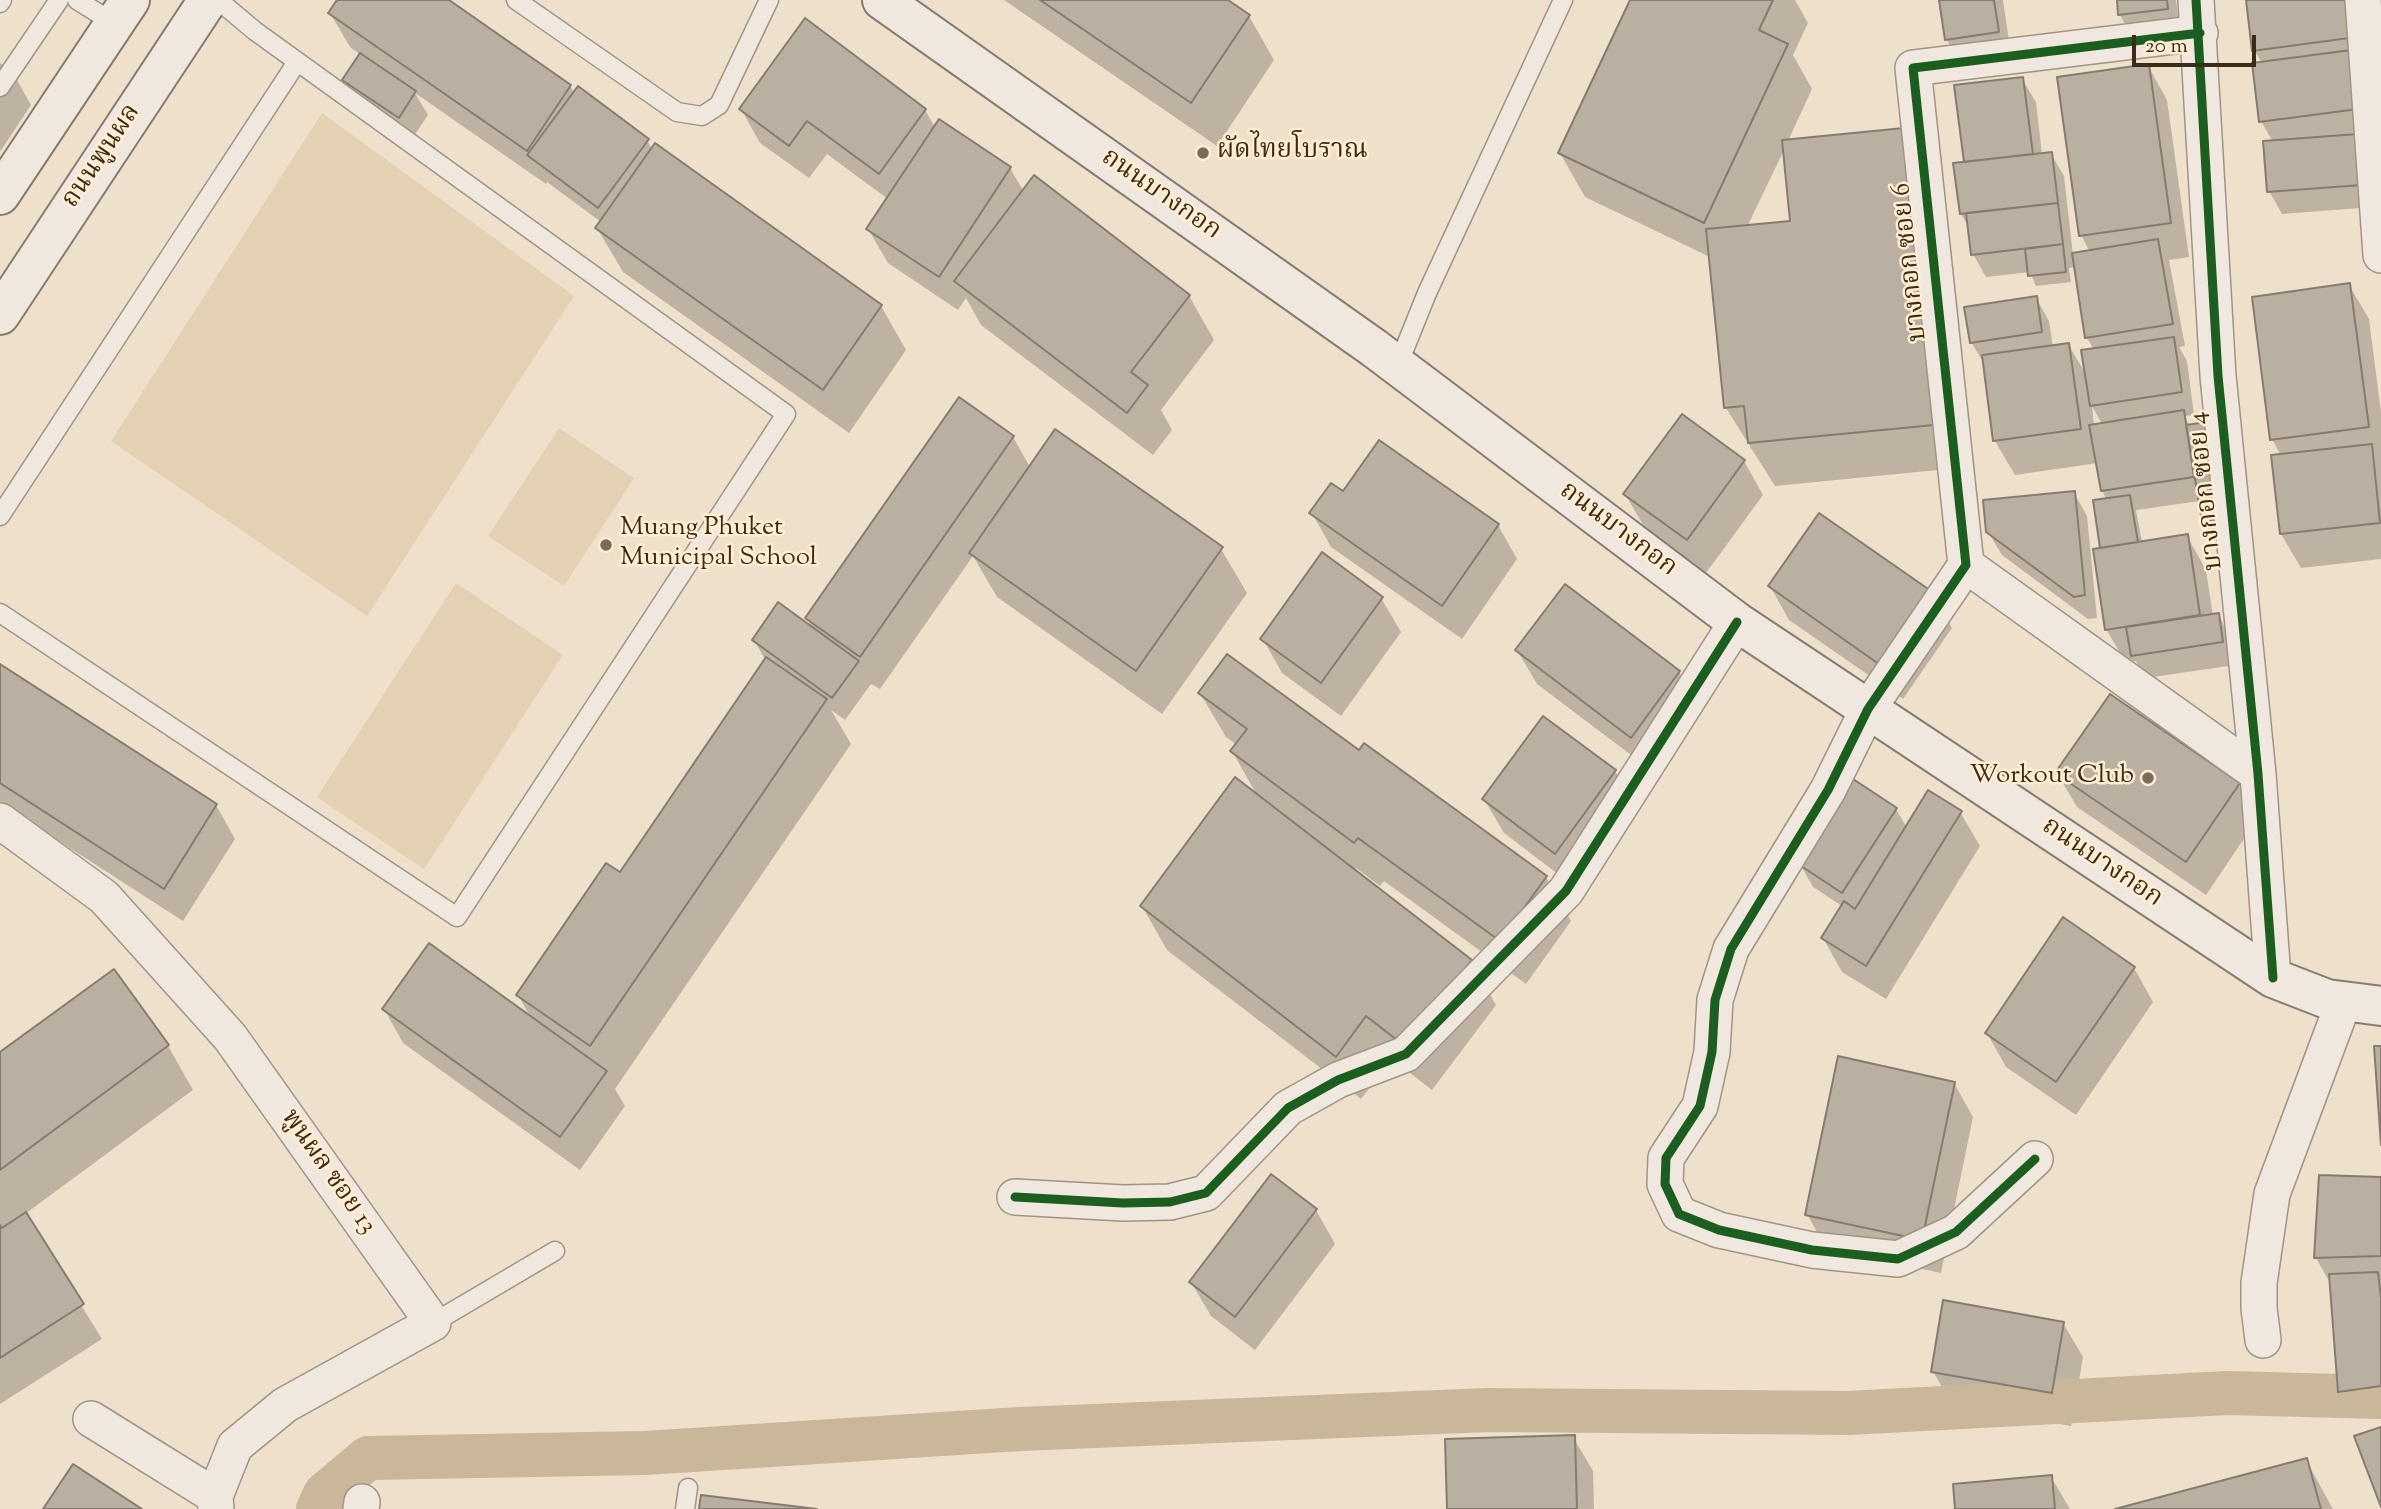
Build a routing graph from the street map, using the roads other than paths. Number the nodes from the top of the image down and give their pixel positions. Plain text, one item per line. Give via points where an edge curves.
1 (59, 0) edge
2 (77, 0) edge
3 (208, 0) edge
4 (218, 0) edge
5 (516, 0) edge
6 (769, 0) edge
7 (882, 0) edge
8 (1563, 0) edge
9 (2363, 0) edge
10 (122, 12) edge
11 (2198, 17) edge
12 (298, 62) junction
13 (0, 87) edge
14 (0, 195) edge
15 (2381, 255) edge
16 (0, 315) edge
17 (1398, 365) junction
18 (0, 516) edge
19 (1966, 565) junction
20 (0, 613) edge
21 (1737, 622) junction
22 (1868, 709) junction
23 (2258, 775) junction
24 (0, 821) edge
25 (2273, 978) junction
26 (2344, 1001) junction
27 (2381, 1006) edge
28 (2035, 1158) dead end
29 (1015, 1197) dead end
30 (555, 1251) dead end
31 (433, 1323) junction
32 (2263, 1339) dead end
33 (91, 1419) dead end
34 (688, 1488) dead end
35 (215, 1503) edge
36 (685, 1509) edge

1 - 13 lane
2 - 10 lane
3 - 16 main road, ถนนพูนผล
4 - 12 lane
5 - 6 lane via 677,112 702,116 719,105
7 - 17 main road, ถนนบางกอก
8 - 17 lane
9 - 15 street
10 - 14 main road
11 - 19 street, บางกอก ซอย 6 via 1913,68
11 - 23 street, บางกอก ซอย 4 via 2218,376
12 - 18 lane
12 - 20 lane via 786,414 457,917
17 - 21 main road, ถนนบางกอก
19 - 22 street
19 - 23 street
21 - 22 main road, ถนนบางกอก
21 - 29 street via 1566,891 1406,1054 1338,1080 1288,1108 1206,1193 1170,1202 1124,1203
22 - 25 main road, ถนนบางกอก
22 - 28 street via 1828,790 1731,950 1715,1000 1712,1052 1700,1106 1666,1158 1665,1184 1679,1214 1719,1230 1812,1250 1898,1259 1956,1232
23 - 25 street, บางกอก ซอย 4
24 - 31 street, พูนผล ซอย 13 via 104,897 230,1037
25 - 26 main road, ถนนบางกอก
26 - 27 main road, ถนนบางกอก
26 - 32 street via 2272,1194 2259,1283
30 - 31 lane
31 - 35 street via 285,1405 235,1446
33 - 35 street
34 - 36 lane

